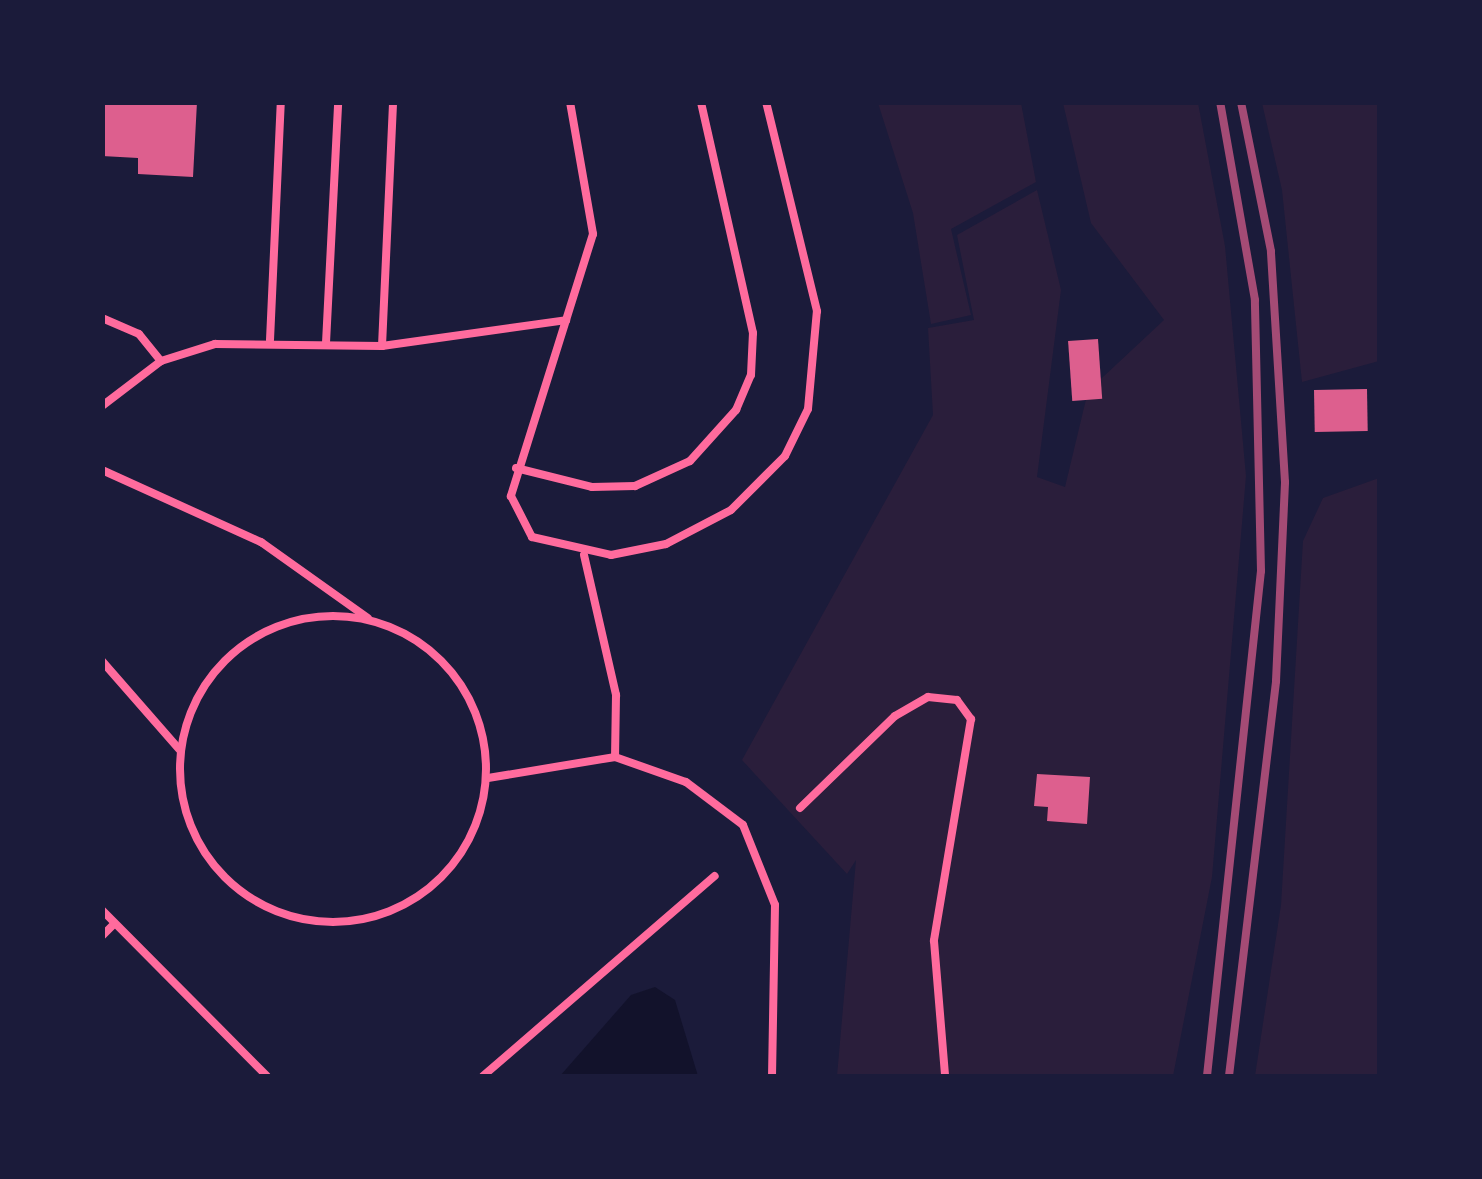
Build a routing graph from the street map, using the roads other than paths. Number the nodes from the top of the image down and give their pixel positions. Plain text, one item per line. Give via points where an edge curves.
1 (281, 102) edge
2 (338, 102) edge
3 (393, 102) edge
4 (570, 102) edge
5 (701, 102) edge
6 (766, 102) edge
7 (102, 318) edge
8 (566, 320) junction
9 (270, 340) junction
10 (326, 343) junction
11 (382, 346) junction
12 (161, 362) junction
13 (102, 406) edge
14 (516, 468) junction
15 (102, 470) edge
16 (584, 555) junction
17 (371, 621) junction
18 (102, 661) edge
19 (179, 750) junction
20 (614, 756) junction
21 (488, 778) junction
22 (800, 808) dead end
23 (715, 876) dead end
24 (102, 910) edge
25 (114, 924) junction
26 (102, 936) edge
27 (267, 1076) edge
28 (483, 1076) edge
29 (772, 1076) edge
30 (945, 1076) edge

1 - 9 lane
2 - 10 lane
3 - 11 lane
4 - 8 lane via 594,216
5 - 14 lane via 754,333 752,375 736,410 690,461 635,486 592,487
6 - 16 lane via 817,311 815,378 799,434 751,493 695,531 636,554
7 - 12 lane via 139,334
8 - 11 lane
8 - 14 lane
9 - 10 lane
9 - 12 lane
10 - 11 lane
12 - 13 lane
14 - 16 lane via 511,496 522,528
15 - 17 lane via 261,542
16 - 20 lane via 616,695
17 - 19 lane via 287,625 227,657 196,698
17 - 21 lane via 416,640 452,672 476,714
18 - 19 lane
19 - 21 lane via 181,798 220,872 276,912 325,923 376,917 422,894 458,858
20 - 21 lane
20 - 29 lane via 706,793 761,852 779,953
22 - 30 lane via 894,716 928,697 956,700 971,720 934,941
23 - 28 lane
24 - 25 lane
25 - 26 lane
25 - 27 lane

